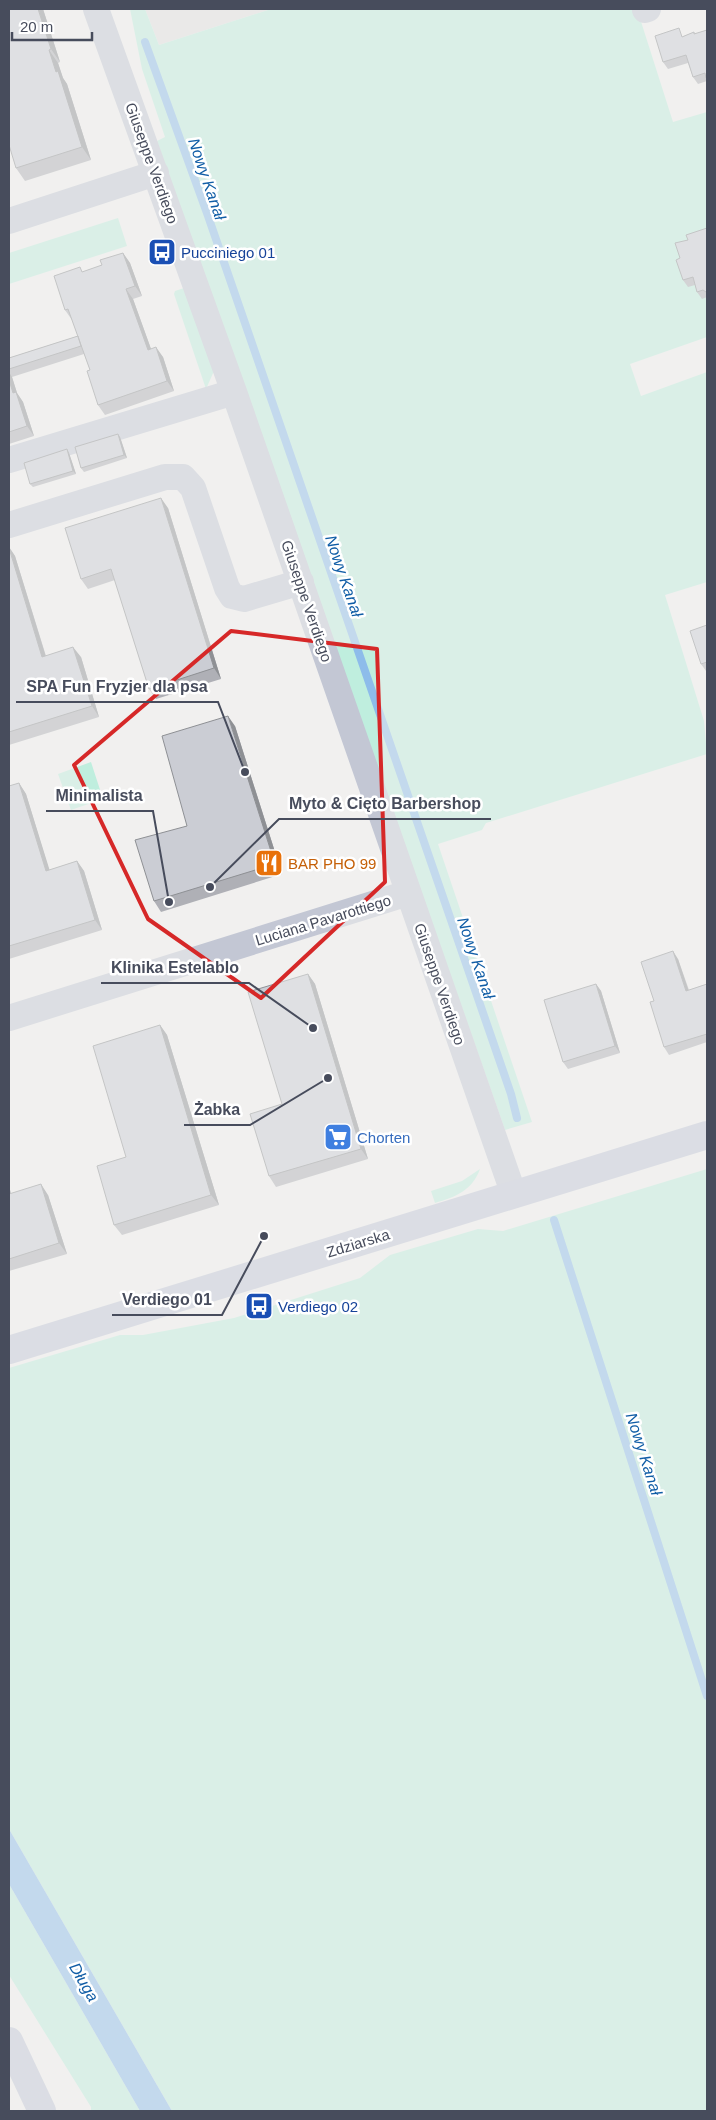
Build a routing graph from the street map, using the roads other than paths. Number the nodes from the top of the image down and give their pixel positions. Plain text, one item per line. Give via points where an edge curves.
1 (96, 9) edge
2 (156, 173) junction
3 (9, 221) edge
4 (234, 392) junction
5 (9, 460) edge
6 (9, 525) edge
7 (301, 582) junction
8 (408, 893) junction
9 (9, 1018) edge
10 (707, 1135) edge
11 (514, 1195) junction
12 (9, 1350) edge
13 (9, 2041) edge
14 (42, 2111) edge

1 - 2 street, Giuseppe Verdiego
2 - 3 street
2 - 4 street, Giuseppe Verdiego
4 - 5 street
4 - 7 street, Giuseppe Verdiego
6 - 7 street via 165,476 183,477 194,488 232,596 244,599
7 - 8 street, Giuseppe Verdiego
8 - 9 street, Luciana Pavarottiego
8 - 11 street, Giuseppe Verdiego
10 - 11 street, Zdziarska
11 - 12 street, Zdziarska
13 - 14 street

